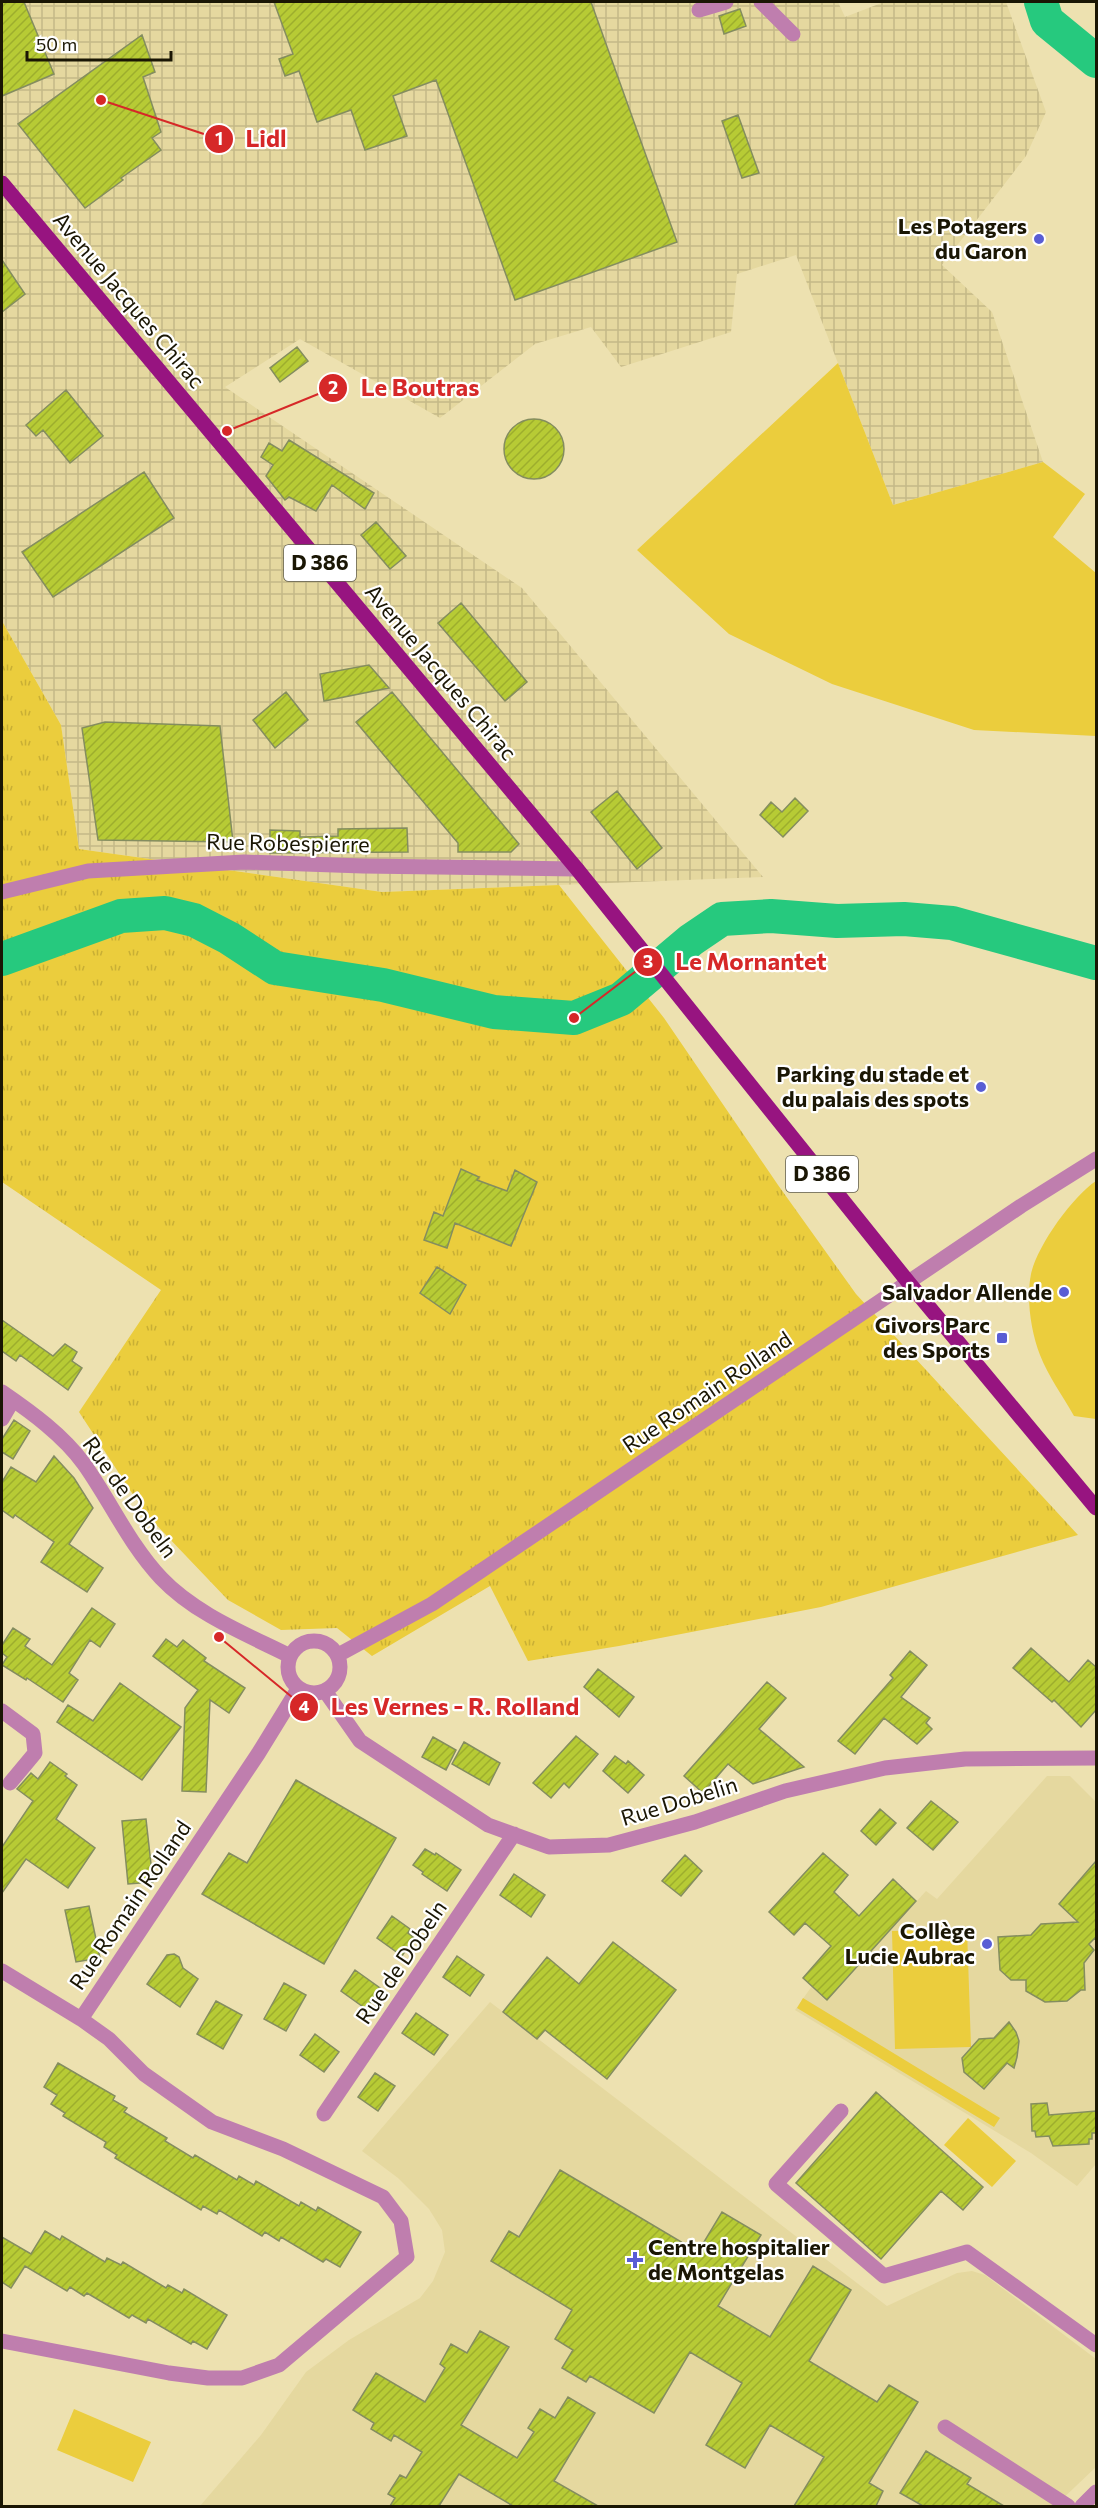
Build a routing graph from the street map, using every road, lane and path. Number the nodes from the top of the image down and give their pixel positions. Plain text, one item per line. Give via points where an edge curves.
1 (726, 2) edge
2 (761, 2) edge
3 (699, 10) dead end
4 (794, 34) dead end
5 (2, 183) edge
6 (577, 869) junction
7 (2, 892) edge
8 (1096, 1159) edge
9 (909, 1283) junction
10 (7, 1396) edge
11 (2, 1419) edge
12 (1096, 1508) edge
13 (338, 1655) junction
14 (290, 1656) junction
15 (298, 1689) junction
16 (325, 1691) junction
17 (2, 1711) edge
18 (1096, 1758) edge
19 (10, 1783) dead end
20 (514, 1834) junction
21 (2, 1971) edge
22 (81, 2019) junction
23 (841, 2111) dead end
24 (324, 2114) dead end
25 (2, 2341) edge
26 (1096, 2345) edge
27 (945, 2427) dead end
28 (1096, 2494) edge
29 (1068, 2506) edge
30 (1082, 2506) edge

1 - 3 street
2 - 4 street
5 - 6 main road, Avenue Jacques Chirac / D 386
6 - 7 street, Rue Robespierre via 244,862 88,871
6 - 9 main road, Avenue Jacques Chirac / D 386
8 - 9 street, Rue Romain Rolland
9 - 12 main road, D 386
9 - 13 street, Rue Romain Rolland via 432,1604
10 - 11 street
10 - 14 street, Rue de Dobeln via 46,1424 83,1462 139,1553 163,1580 189,1603
13 - 14 street via 316,1640 302,1643
13 - 16 street via 339,1674
14 - 15 street via 288,1674
15 - 16 street
15 - 22 street, Rue Romain Rolland
16 - 20 street, Rue Dobelin via 360,1741 488,1825
17 - 19 street via 33,1734 35,1753
18 - 20 street, Rue Dobelin via 965,1759 885,1768 785,1791 609,1845 549,1847
20 - 24 street, Rue de Dobeln
21 - 22 street
22 - 25 street, Rue Romain Rolland via 109,2039 144,2074 212,2122 283,2149 383,2197 401,2221 407,2257 279,2365 242,2378 169,2373
23 - 26 street via 776,2184 884,2276 967,2252
27 - 29 street
28 - 30 street

